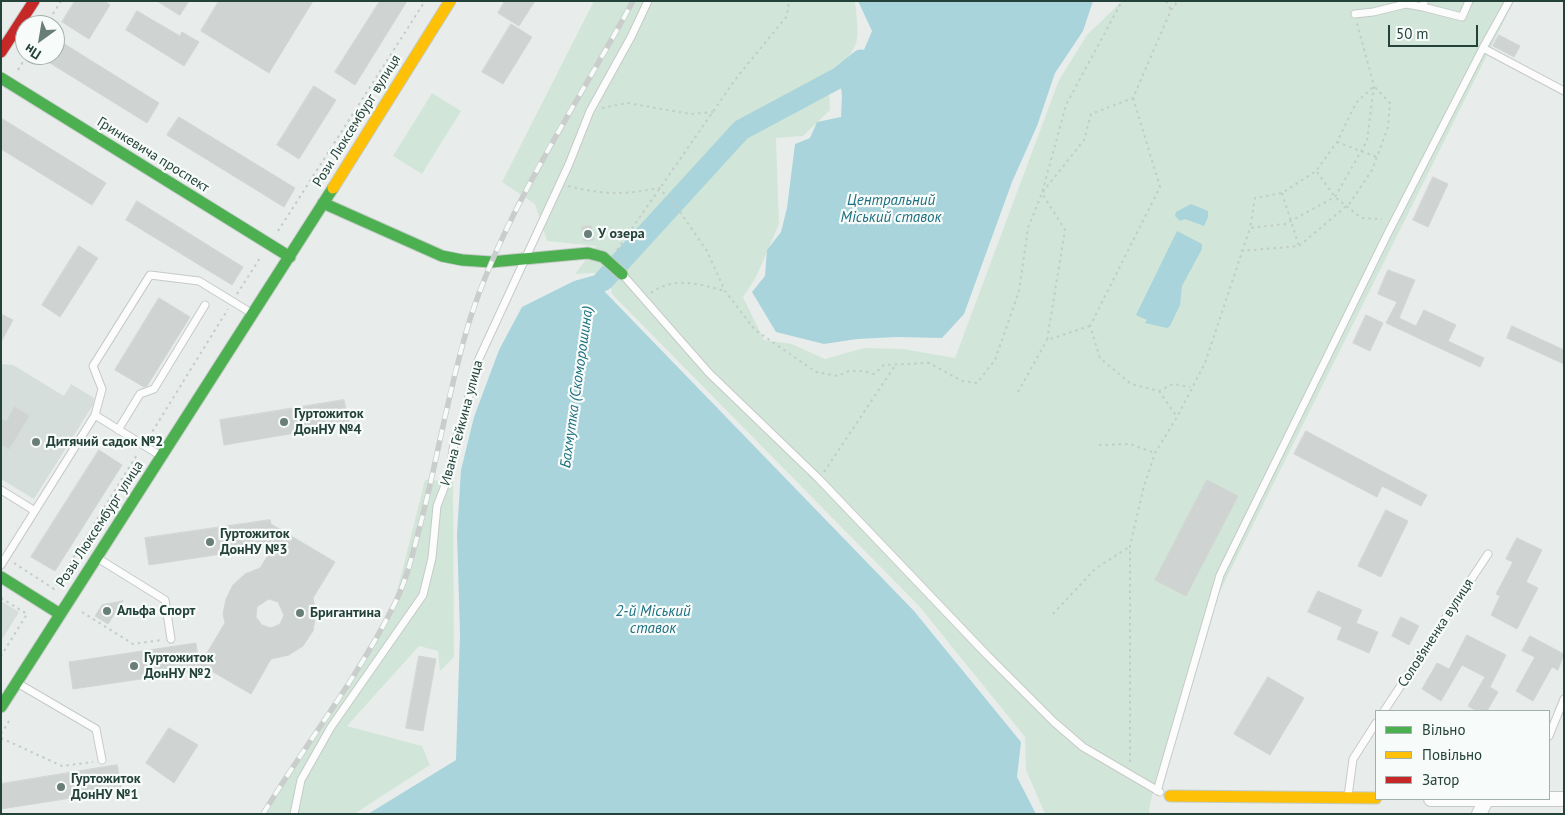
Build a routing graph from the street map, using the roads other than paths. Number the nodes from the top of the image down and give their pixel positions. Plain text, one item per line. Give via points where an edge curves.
1 (34, 1) edge
2 (450, 1) edge
3 (648, 1) edge
4 (1469, 1) edge
5 (1509, 1) edge
6 (1424, 4) edge
7 (1355, 14) road end
8 (1482, 48) junction
9 (1, 52) edge
10 (1, 78) edge
11 (1564, 91) edge
12 (323, 203) junction
13 (290, 257) junction
14 (523, 260) junction
15 (622, 274) joint
16 (205, 305) dead end
17 (252, 314) junction
18 (95, 415) junction
19 (118, 430) junction
20 (161, 456) junction
21 (1, 490) edge
22 (35, 511) junction
23 (1488, 554) dead end
24 (96, 557) junction
25 (1, 565) edge
26 (1, 577) edge
27 (60, 614) junction
28 (171, 639) road end
29 (17, 682) junction
30 (1564, 699) edge
31 (1, 707) edge
32 (1385, 710) edge
33 (1375, 726) edge
34 (1550, 734) edge
35 (102, 760) road end
36 (1158, 791) junction
37 (1170, 796) joint
38 (1348, 798) junction
39 (1375, 798) edge
40 (1550, 799) edge
41 (1564, 799) edge
42 (1486, 800) edge
43 (294, 814) edge
44 (1479, 814) edge

1 - 9 street
2 - 12 street, Рози Люксембург вулиця
3 - 14 lane, Ивана Гейкина улица via 590,111
4 - 6 lane via 1462,17
5 - 8 lane
6 - 7 lane via 1406,4
8 - 11 lane
8 - 36 lane via 1220,575
10 - 13 street, Гринкевича проспект
12 - 13 street, Рози Люксембург вулиця
12 - 14 street via 442,256 480,262
13 - 17 street, Розы Люксембург улица
14 - 15 street via 597,254
14 - 43 lane, Ивана Гейкина улица via 477,363 438,506 432,558 423,595 331,727 301,780
15 - 36 lane via 709,373 819,479 1054,722 1084,747
16 - 19 lane via 154,389 140,394
17 - 18 lane via 199,281 150,275 93,366 102,389
17 - 20 street, Розы Люксембург улица
18 - 19 lane
18 - 22 lane
19 - 20 lane
20 - 24 street, Розы Люксембург улица
21 - 22 lane
22 - 25 lane
23 - 32 lane, Солов’яненка вулиця
24 - 27 street, Розы Люксембург улица
24 - 28 lane via 165,600
26 - 27 street
27 - 29 street, Розы Люксембург улица
29 - 31 street, Розы Люксембург улица
29 - 35 lane via 96,729
30 - 34 lane
33 - 38 lane via 1353,759
36 - 37 lane
37 - 38 street
38 - 39 street
40 - 41 street
42 - 44 street

